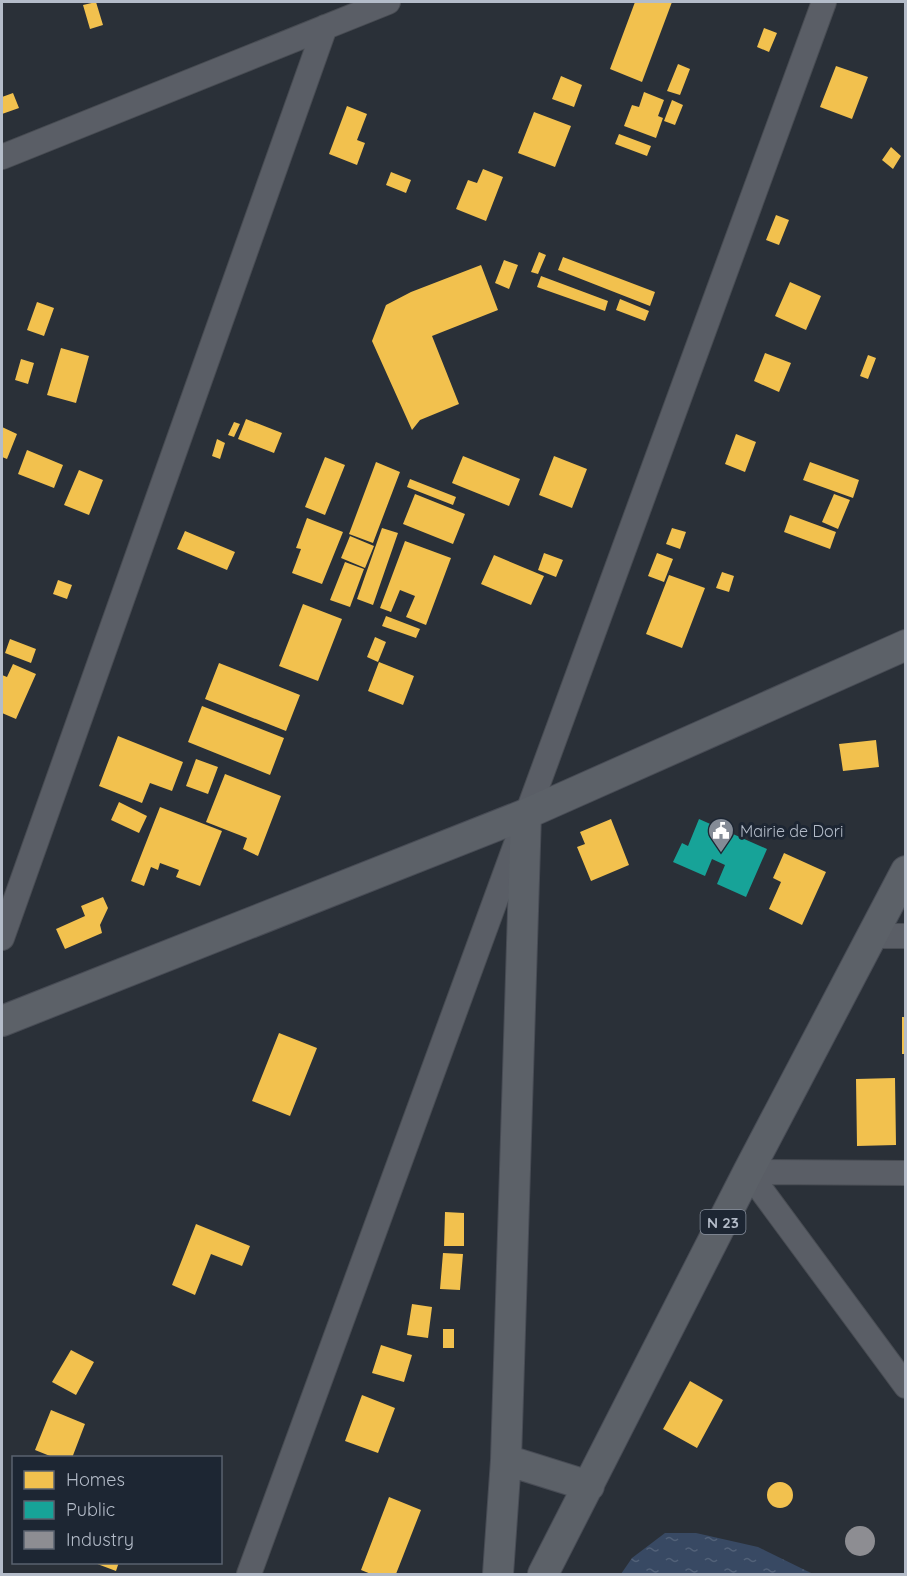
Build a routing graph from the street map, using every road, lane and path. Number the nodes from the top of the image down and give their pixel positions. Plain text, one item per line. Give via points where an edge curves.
1 (388, 2) edge
2 (824, 2) edge
3 (326, 27) junction
4 (2, 157) edge
5 (906, 645) edge
6 (526, 814) junction
7 (906, 872) edge
8 (874, 936) junction
9 (906, 936) edge
10 (2, 938) edge
11 (2, 1021) edge
12 (748, 1172) junction
13 (906, 1173) edge
14 (906, 1386) edge
15 (506, 1460) junction
16 (589, 1486) junction
17 (249, 1575) edge
18 (498, 1575) edge
19 (543, 1575) edge

1 - 3 street
2 - 6 street
3 - 4 street
3 - 10 street
5 - 6 main road
6 - 11 main road
6 - 15 main road
6 - 17 street
7 - 8 main road, N 23
8 - 9 street
8 - 12 main road, N 23
12 - 13 street
12 - 14 street
12 - 16 main road, N 23
15 - 16 main road
15 - 18 main road
16 - 19 main road, N 23

